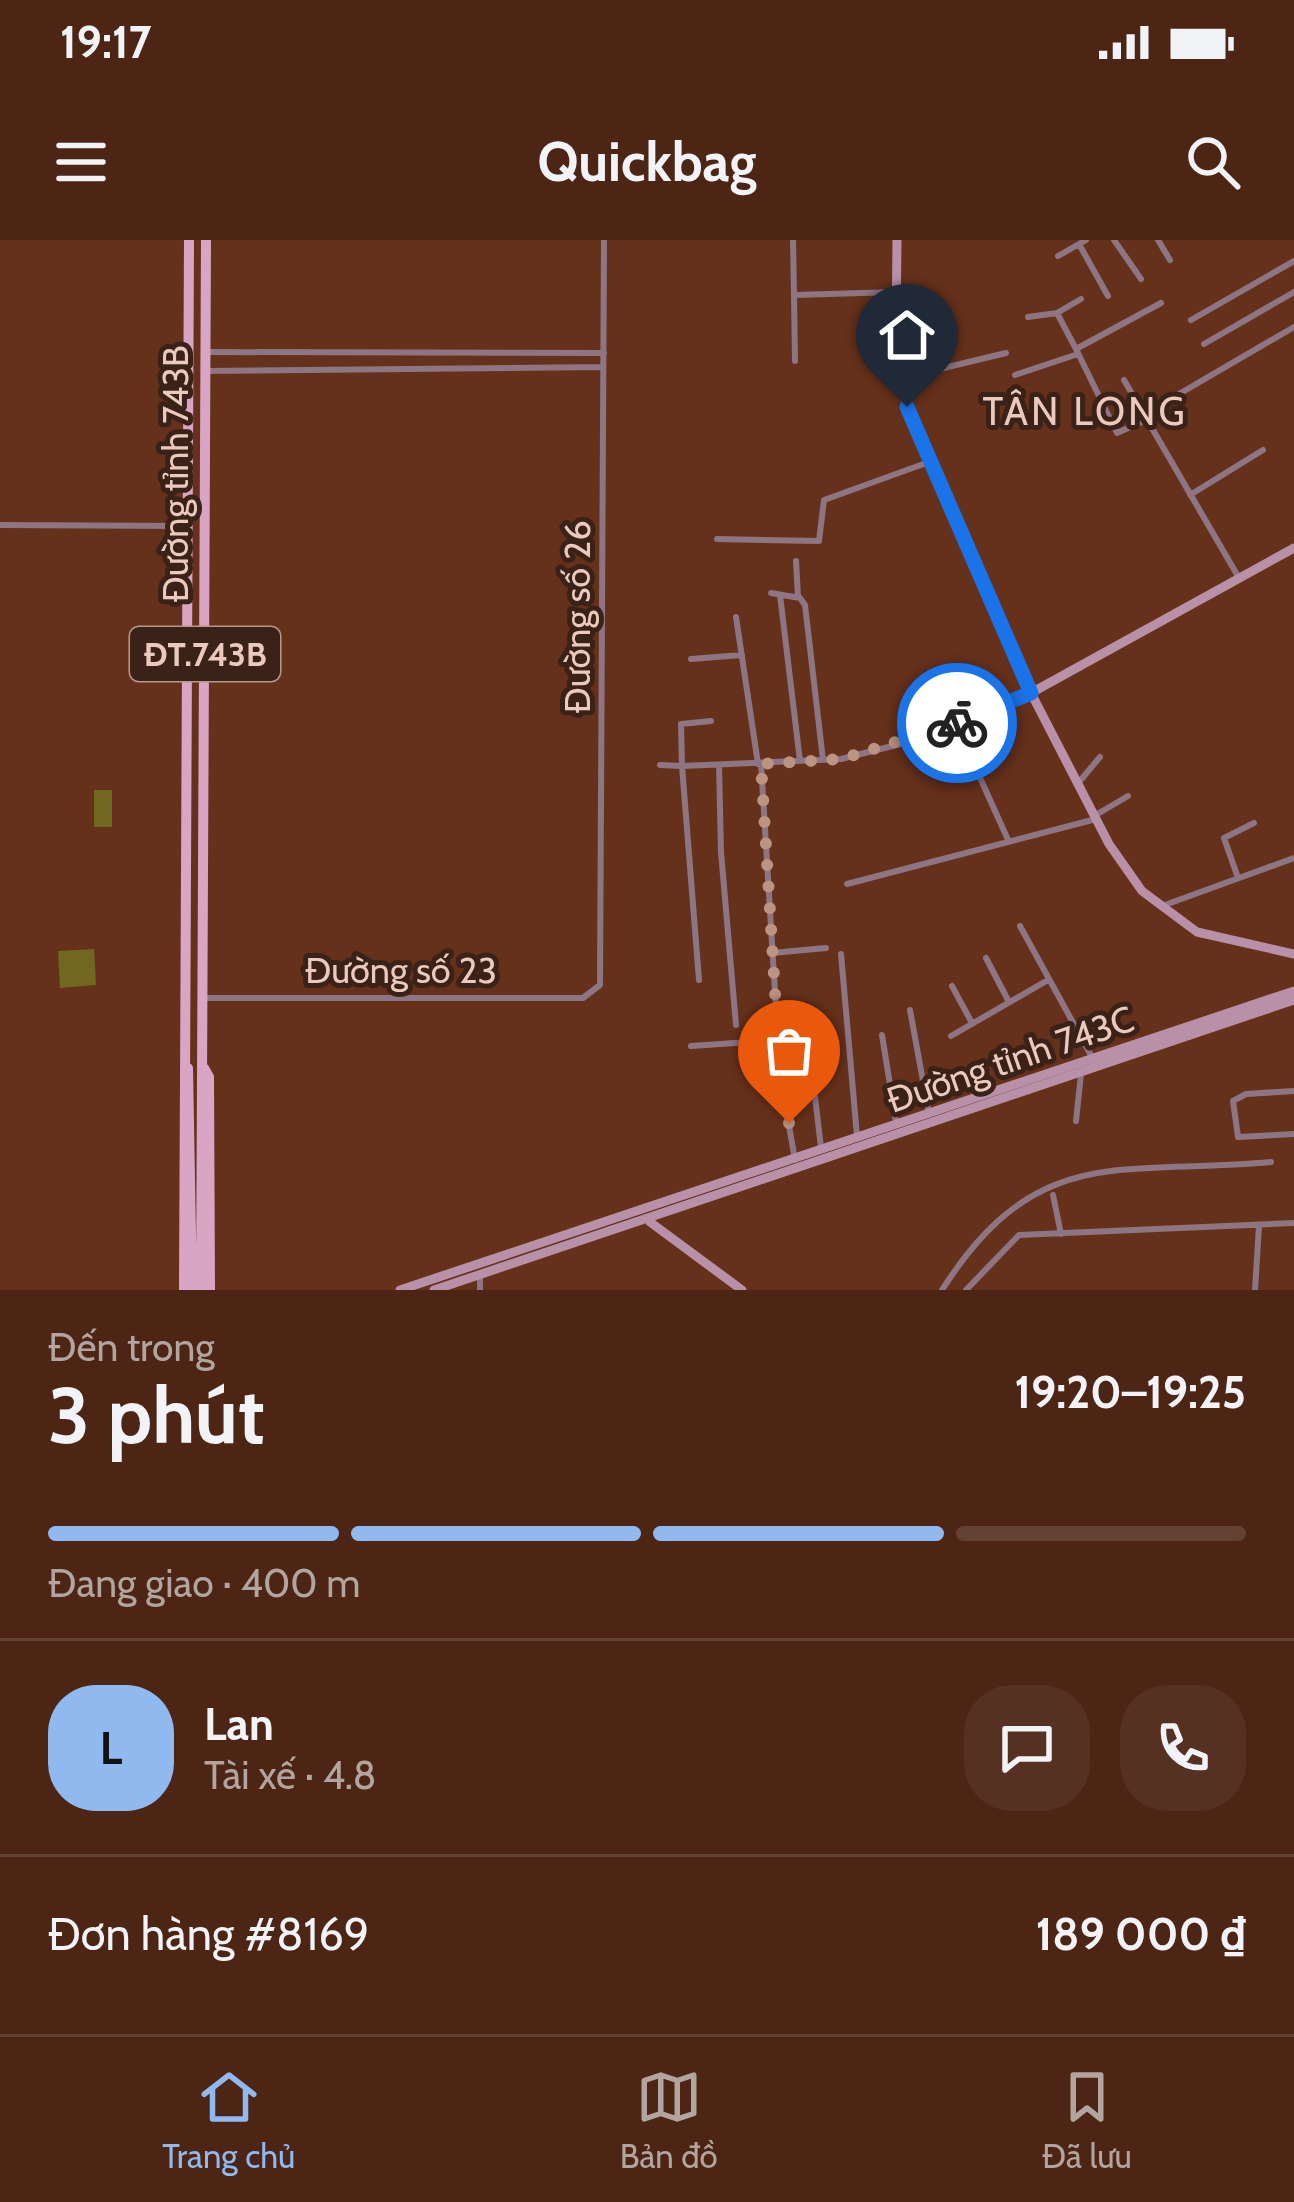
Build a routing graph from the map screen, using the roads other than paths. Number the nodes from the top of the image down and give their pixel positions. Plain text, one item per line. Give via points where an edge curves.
1 (189, 240) edge
2 (206, 240) edge
3 (604, 240) edge
4 (794, 240) edge
5 (897, 240) edge
6 (1114, 240) edge
7 (1158, 240) edge
8 (1082, 242) edge
9 (1058, 256) dead end
10 (1170, 260) dead end
11 (1294, 261) edge
12 (1141, 279) dead end
13 (896, 292) junction
14 (1294, 292) edge
15 (794, 295) junction
16 (1108, 296) dead end
17 (1081, 299) dead end
18 (1161, 303) dead end
19 (1057, 313) junction
20 (1028, 317) dead end
21 (1191, 320) dead end
22 (1294, 327) edge
23 (1204, 344) dead end
24 (1077, 351) junction
25 (205, 352) junction
26 (409, 353) junction
27 (604, 353) junction
28 (1006, 353) dead end
29 (795, 361) dead end
30 (410, 367) junction
31 (604, 367) junction
32 (205, 371) junction
33 (1016, 375) dead end
34 (902, 378) junction
35 (1124, 380) dead end
36 (1145, 418) junction
37 (1264, 450) dead end
38 (929, 462) junction
39 (1190, 496) junction
40 (0, 525) edge
41 (187, 526) junction
42 (717, 539) dead end
43 (1294, 548) edge
44 (796, 561) dead end
45 (1240, 581) junction
46 (798, 598) junction
47 (736, 617) dead end
48 (742, 655) junction
49 (691, 659) dead end
50 (188, 666) junction
51 (205, 667) junction
52 (1031, 693) junction
53 (711, 721) dead end
54 (1100, 757) dead end
55 (823, 760) junction
56 (800, 761) junction
57 (760, 764) junction
58 (660, 765) dead end
59 (719, 765) junction
60 (682, 766) junction
61 (977, 771) dead end
62 (1078, 782) junction
63 (1128, 796) dead end
64 (1095, 817) junction
65 (1254, 823) dead end
66 (1009, 842) junction
67 (1294, 858) edge
68 (1238, 878) junction
69 (847, 884) dead end
70 (1160, 907) junction
71 (1019, 926) dead end
72 (826, 948) dead end
73 (772, 953) junction
74 (841, 954) dead end
75 (1294, 954) edge
76 (986, 958) dead end
77 (698, 980) dead end
78 (1048, 980) junction
79 (952, 986) dead end
80 (596, 992) joint
81 (1294, 995) edge
82 (204, 998) junction
83 (1009, 1002) junction
84 (910, 1010) dead end
85 (972, 1023) junction
86 (736, 1025) dead end
87 (882, 1035) dead end
88 (951, 1036) dead end
89 (778, 1040) junction
90 (691, 1046) dead end
91 (1093, 1059) junction
92 (188, 1068) junction
93 (204, 1068) junction
94 (1081, 1075) junction
95 (814, 1088) dead end
96 (196, 1090) junction
97 (1294, 1091) edge
98 (929, 1114) junction
99 (1076, 1120) dead end
100 (897, 1126) junction
101 (1294, 1134) edge
102 (857, 1139) junction
103 (821, 1151) junction
104 (796, 1160) junction
105 (1270, 1162) dead end
106 (1053, 1195) dead end
107 (639, 1214) junction
108 (649, 1222) junction
109 (1294, 1223) edge
110 (1259, 1226) junction
111 (1061, 1234) junction
112 (479, 1270) junction
113 (197, 1290) edge
114 (400, 1290) edge
115 (434, 1290) edge
116 (480, 1290) edge
117 (742, 1290) edge
118 (942, 1290) edge
119 (966, 1290) edge
120 (1255, 1290) edge

1 - 41 main road, Đường tỉnh 743B / ĐT.743B
2 - 25 main road, Đường tỉnh 743B / ĐT.743B
3 - 27 street, Đường số 26
4 - 15 street
5 - 13 main road
6 - 12 street
7 - 10 street
8 - 9 street
8 - 16 street
11 - 21 street
13 - 15 street
13 - 34 main road
14 - 23 street
15 - 29 street
17 - 19 street
18 - 24 street
19 - 20 street
19 - 24 street
22 - 36 street
24 - 33 street
24 - 36 street via 1117,433
25 - 26 street
25 - 32 main road, Đường tỉnh 743B / ĐT.743B
26 - 27 street
26 - 30 street
27 - 31 street, Đường số 26
28 - 34 street
30 - 31 street
30 - 32 street
31 - 80 street, Đường số 26 via 604,977
32 - 51 main road, Đường tỉnh 743B / ĐT.743B
34 - 38 main road
35 - 36 street
36 - 39 street
37 - 39 street
38 - 42 street via 824,500 819,541
38 - 52 main road
39 - 45 street
40 - 41 street
41 - 50 main road, Đường tỉnh 743B / ĐT.743B
43 - 45 main road
44 - 46 street
45 - 52 main road
46 - 55 street
46 - 56 street via 776,594
47 - 48 street
48 - 49 street
48 - 57 street
50 - 51 main road
50 - 92 main road, Đường tỉnh 743B / ĐT.743B
51 - 82 main road, Đường tỉnh 743B / ĐT.743B
52 - 55 street via 920,739
52 - 62 main road
53 - 60 street via 681,724
54 - 62 street
55 - 56 street
56 - 57 street
57 - 59 street
57 - 73 street
58 - 60 street
59 - 60 street
59 - 86 street
60 - 77 street
61 - 66 street
62 - 64 main road
63 - 64 street
64 - 66 street
64 - 70 main road via 1124,870
65 - 68 street via 1224,838
66 - 69 street
67 - 68 street
68 - 70 street
70 - 75 main road via 1210,938
71 - 78 street
72 - 73 street
73 - 89 street
74 - 102 street
76 - 83 street
78 - 83 street
78 - 91 street
79 - 85 street
80 - 82 street, Đường số 23
81 - 91 main road, Đường tỉnh 743C
81 - 94 main road, Đường tỉnh 743C
82 - 93 main road, Đường tỉnh 743B / ĐT.743B
83 - 85 street
84 - 98 street
85 - 88 street
87 - 100 street
89 - 90 street
89 - 104 street
91 - 98 main road, Đường tỉnh 743C
92 - 96 main road, Đường tỉnh 743B / ĐT.743B
92 - 113 main road, Đường tỉnh 743B / ĐT.743B
93 - 96 main road, Đường tỉnh 743B / ĐT.743B
93 - 113 main road, Đường tỉnh 743B / ĐT.743B
94 - 99 street
94 - 108 main road, Đường tỉnh 743C
95 - 103 street
96 - 113 main road, ĐT.743B
97 - 101 street via 1233,1101 1238,1137
98 - 100 main road, Đường tỉnh 743C
100 - 102 main road, Đường tỉnh 743C
102 - 103 main road, Đường tỉnh 743C
103 - 104 main road, Đường tỉnh 743C
104 - 107 main road, Đường tỉnh 743C
105 - 118 street via 1065,1178 991,1229
106 - 111 street
107 - 108 main road
107 - 112 main road, Đường tỉnh 743C
108 - 112 main road, Đường tỉnh 743C
108 - 117 main road
109 - 110 street
110 - 111 street
110 - 120 street
111 - 119 street via 1019,1235
112 - 114 main road, Đường tỉnh 743C
112 - 115 main road, Đường tỉnh 743C
112 - 116 street

